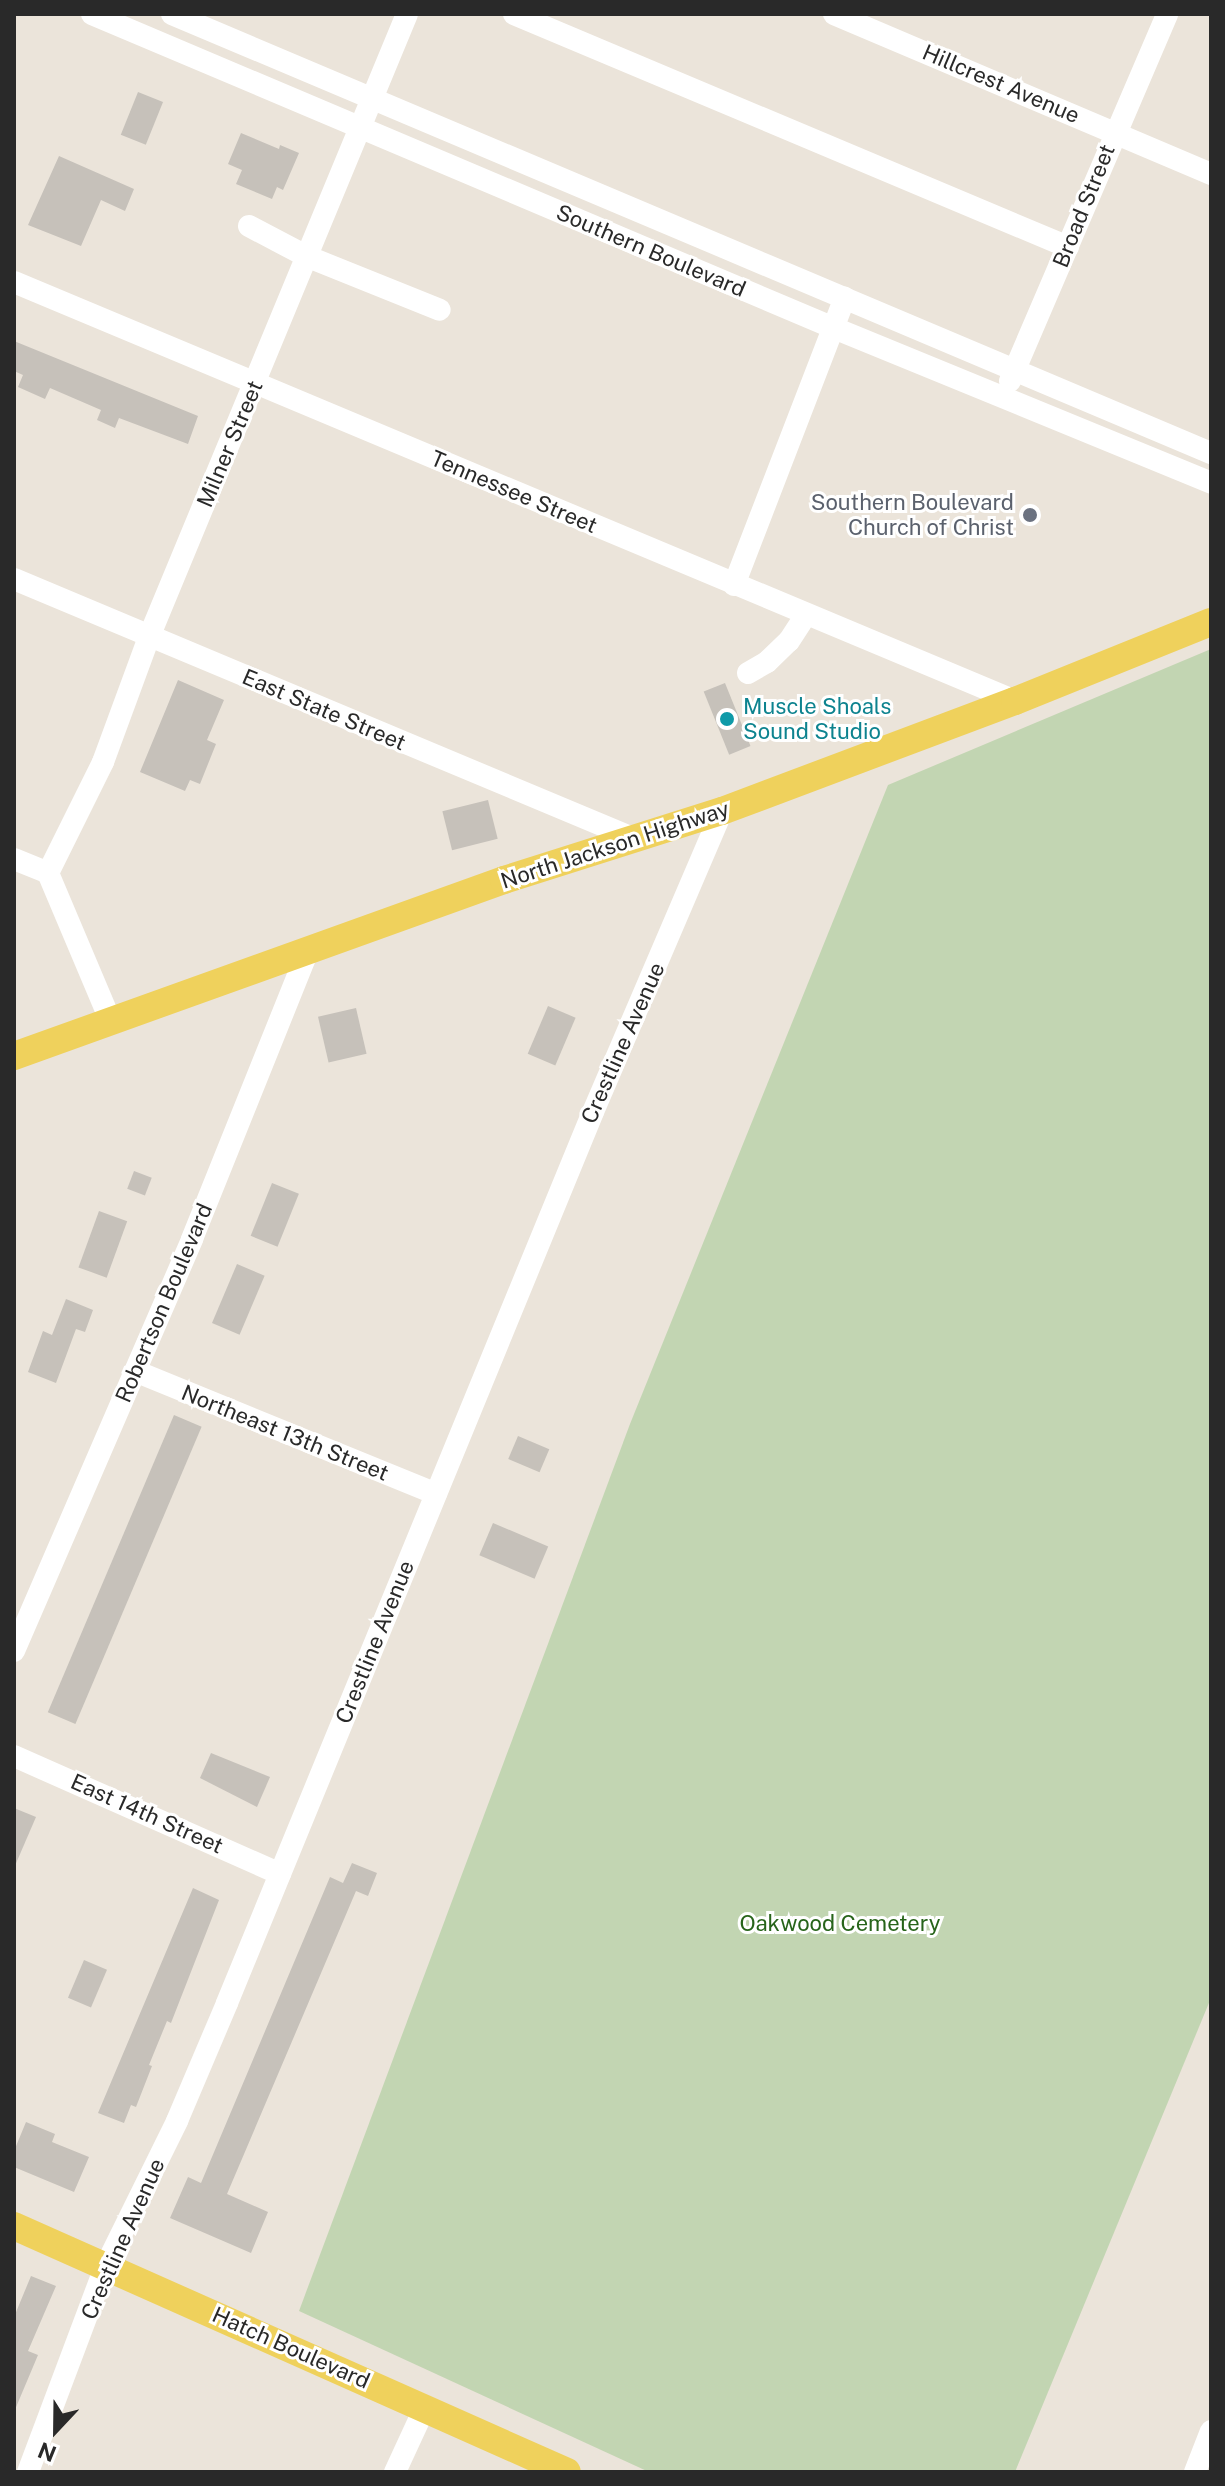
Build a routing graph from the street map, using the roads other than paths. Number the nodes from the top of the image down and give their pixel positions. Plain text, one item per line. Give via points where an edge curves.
1 (92, 14) edge
2 (172, 14) edge
3 (407, 14) edge
4 (514, 14) edge
5 (834, 14) edge
6 (1167, 14) edge
7 (372, 96) junction
8 (358, 129) junction
9 (1114, 132) junction
10 (1211, 174) edge
11 (249, 226) dead end
12 (1068, 247) junction
13 (306, 256) junction
14 (14, 282) edge
15 (845, 298) junction
16 (440, 310) dead end
17 (834, 328) junction
18 (1015, 368) junction
19 (255, 383) junction
20 (1003, 398) junction
21 (1211, 453) edge
22 (1211, 483) edge
23 (14, 579) edge
24 (734, 585) junction
25 (806, 615) junction
26 (1211, 622) edge
27 (149, 637) junction
28 (748, 673) dead end
29 (1015, 701) junction
30 (722, 811) junction
31 (635, 839) junction
32 (14, 859) edge
33 (48, 873) junction
34 (308, 951) junction
35 (110, 1020) junction
36 (14, 1056) edge
37 (135, 1371) junction
38 (436, 1494) junction
39 (14, 1651) edge
40 (14, 1756) edge
41 (280, 1874) junction
42 (14, 2226) edge
43 (105, 2267) junction
44 (425, 2407) junction
45 (1211, 2431) edge
46 (28, 2472) edge
47 (395, 2472) edge
48 (567, 2472) edge
49 (1195, 2472) edge

1 - 8 street, Southern Boulevard
2 - 7 street, Southern Boulevard
3 - 7 street, Milner Street
4 - 12 street
5 - 9 street, Hillcrest Avenue
6 - 9 street, Broad Street
7 - 8 street, Milner Street
7 - 15 street, Southern Boulevard
8 - 13 street, Milner Street
8 - 17 street, Southern Boulevard
9 - 10 street, Hillcrest Avenue
9 - 12 street, Broad Street
11 - 13 street
12 - 18 street, Broad Street
13 - 16 street
13 - 19 street, Milner Street
14 - 19 street, Tennessee Street
15 - 17 street
15 - 18 street, Southern Boulevard
17 - 20 street, Southern Boulevard
17 - 24 street
18 - 20 street, Broad Street
18 - 21 street, Southern Boulevard
19 - 24 street, Tennessee Street
19 - 27 street, Milner Street
20 - 22 street, Southern Boulevard
23 - 27 street, East State Street
24 - 25 street, Tennessee Street
25 - 28 street via 789,641
25 - 29 street, Tennessee Street
26 - 29 main road, North Jackson Highway
27 - 31 street, East State Street
27 - 33 street, Milner Street via 103,762
29 - 30 main road, North Jackson Highway
30 - 31 main road, North Jackson Highway
30 - 38 street, Crestline Avenue
31 - 34 main road, North Jackson Highway
32 - 33 street
33 - 35 street
34 - 35 main road, North Jackson Highway
34 - 37 street, Robertson Boulevard
35 - 36 main road, North Jackson Highway
37 - 38 street, Northeast 13th Street
37 - 39 street, Robertson Boulevard
38 - 41 street, Crestline Avenue
40 - 41 street, East 14th Street
41 - 43 street, Crestline Avenue via 177,2121
42 - 43 main road, Hatch Boulevard
43 - 44 main road, Hatch Boulevard
43 - 46 street, Crestline Avenue
44 - 47 street
44 - 48 main road, Hatch Boulevard
45 - 49 street

